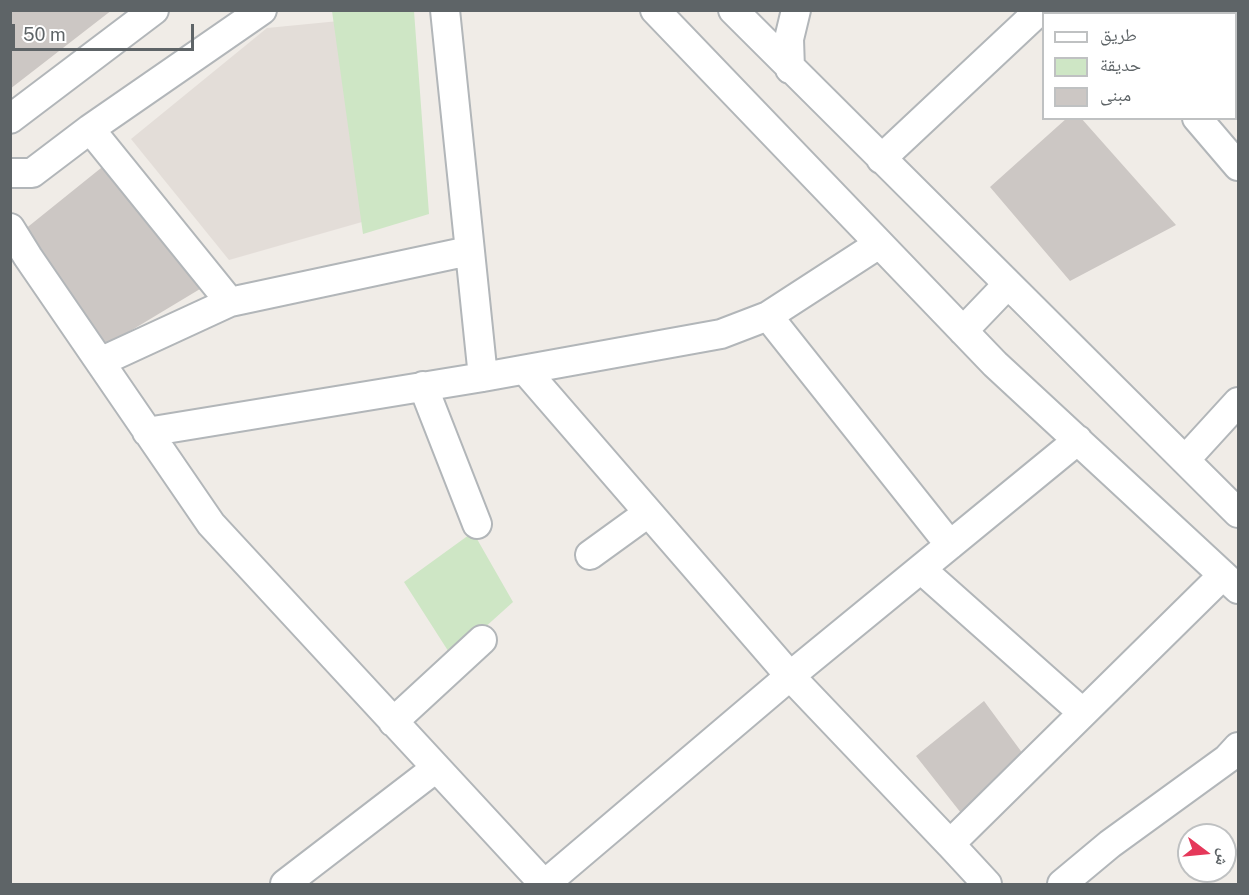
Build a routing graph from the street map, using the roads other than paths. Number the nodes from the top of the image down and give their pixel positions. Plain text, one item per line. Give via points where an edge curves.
1 (154, 10) edge
2 (262, 10) edge
3 (445, 10) edge
4 (655, 10) edge
5 (733, 10) edge
6 (796, 10) edge
7 (1040, 10) edge
8 (790, 69) junction
9 (10, 119) edge
10 (1199, 120) edge
11 (90, 129) junction
12 (881, 159) junction
13 (1239, 166) edge
14 (10, 173) edge
15 (10, 228) edge
16 (879, 244) junction
17 (469, 251) junction
18 (1008, 285) junction
19 (230, 302) junction
20 (768, 316) junction
21 (963, 331) junction
22 (100, 362) junction
23 (525, 370) junction
24 (483, 377) junction
25 (423, 386) junction
26 (1239, 402) edge
27 (147, 432) junction
28 (1078, 440) junction
29 (1185, 460) junction
30 (648, 513) junction
31 (1239, 513) edge
32 (477, 524) dead end
33 (950, 545) junction
34 (590, 555) dead end
35 (921, 569) junction
36 (1231, 582) edge
37 (482, 640) dead end
38 (790, 676) junction
39 (1083, 713) junction
40 (393, 722) junction
41 (1239, 747) edge
42 (436, 768) junction
43 (950, 844) junction
44 (285, 885) edge
45 (544, 885) edge
46 (987, 885) edge
47 (1062, 885) edge

1 - 9 street
2 - 11 street
3 - 17 street
4 - 16 street
5 - 8 street
6 - 8 street via 789,39
7 - 12 street
8 - 12 street
10 - 13 street
11 - 14 street via 32,173
11 - 19 street
12 - 18 street
15 - 22 street
16 - 20 street
16 - 21 street
17 - 19 street
17 - 24 street
18 - 21 street
18 - 29 street
19 - 22 street
20 - 23 street via 721,334
20 - 33 street
21 - 28 street
22 - 27 street
23 - 24 street
23 - 30 street
24 - 25 street
25 - 27 street
25 - 32 street
26 - 29 street
27 - 40 street via 211,525
28 - 33 street
28 - 36 street
29 - 31 street
30 - 34 street
30 - 38 street
33 - 35 street
35 - 38 street
35 - 39 street
36 - 39 street
37 - 40 street
38 - 43 street
38 - 45 street
39 - 43 street
40 - 42 street
41 - 47 street
42 - 44 street
42 - 45 street
43 - 46 street

